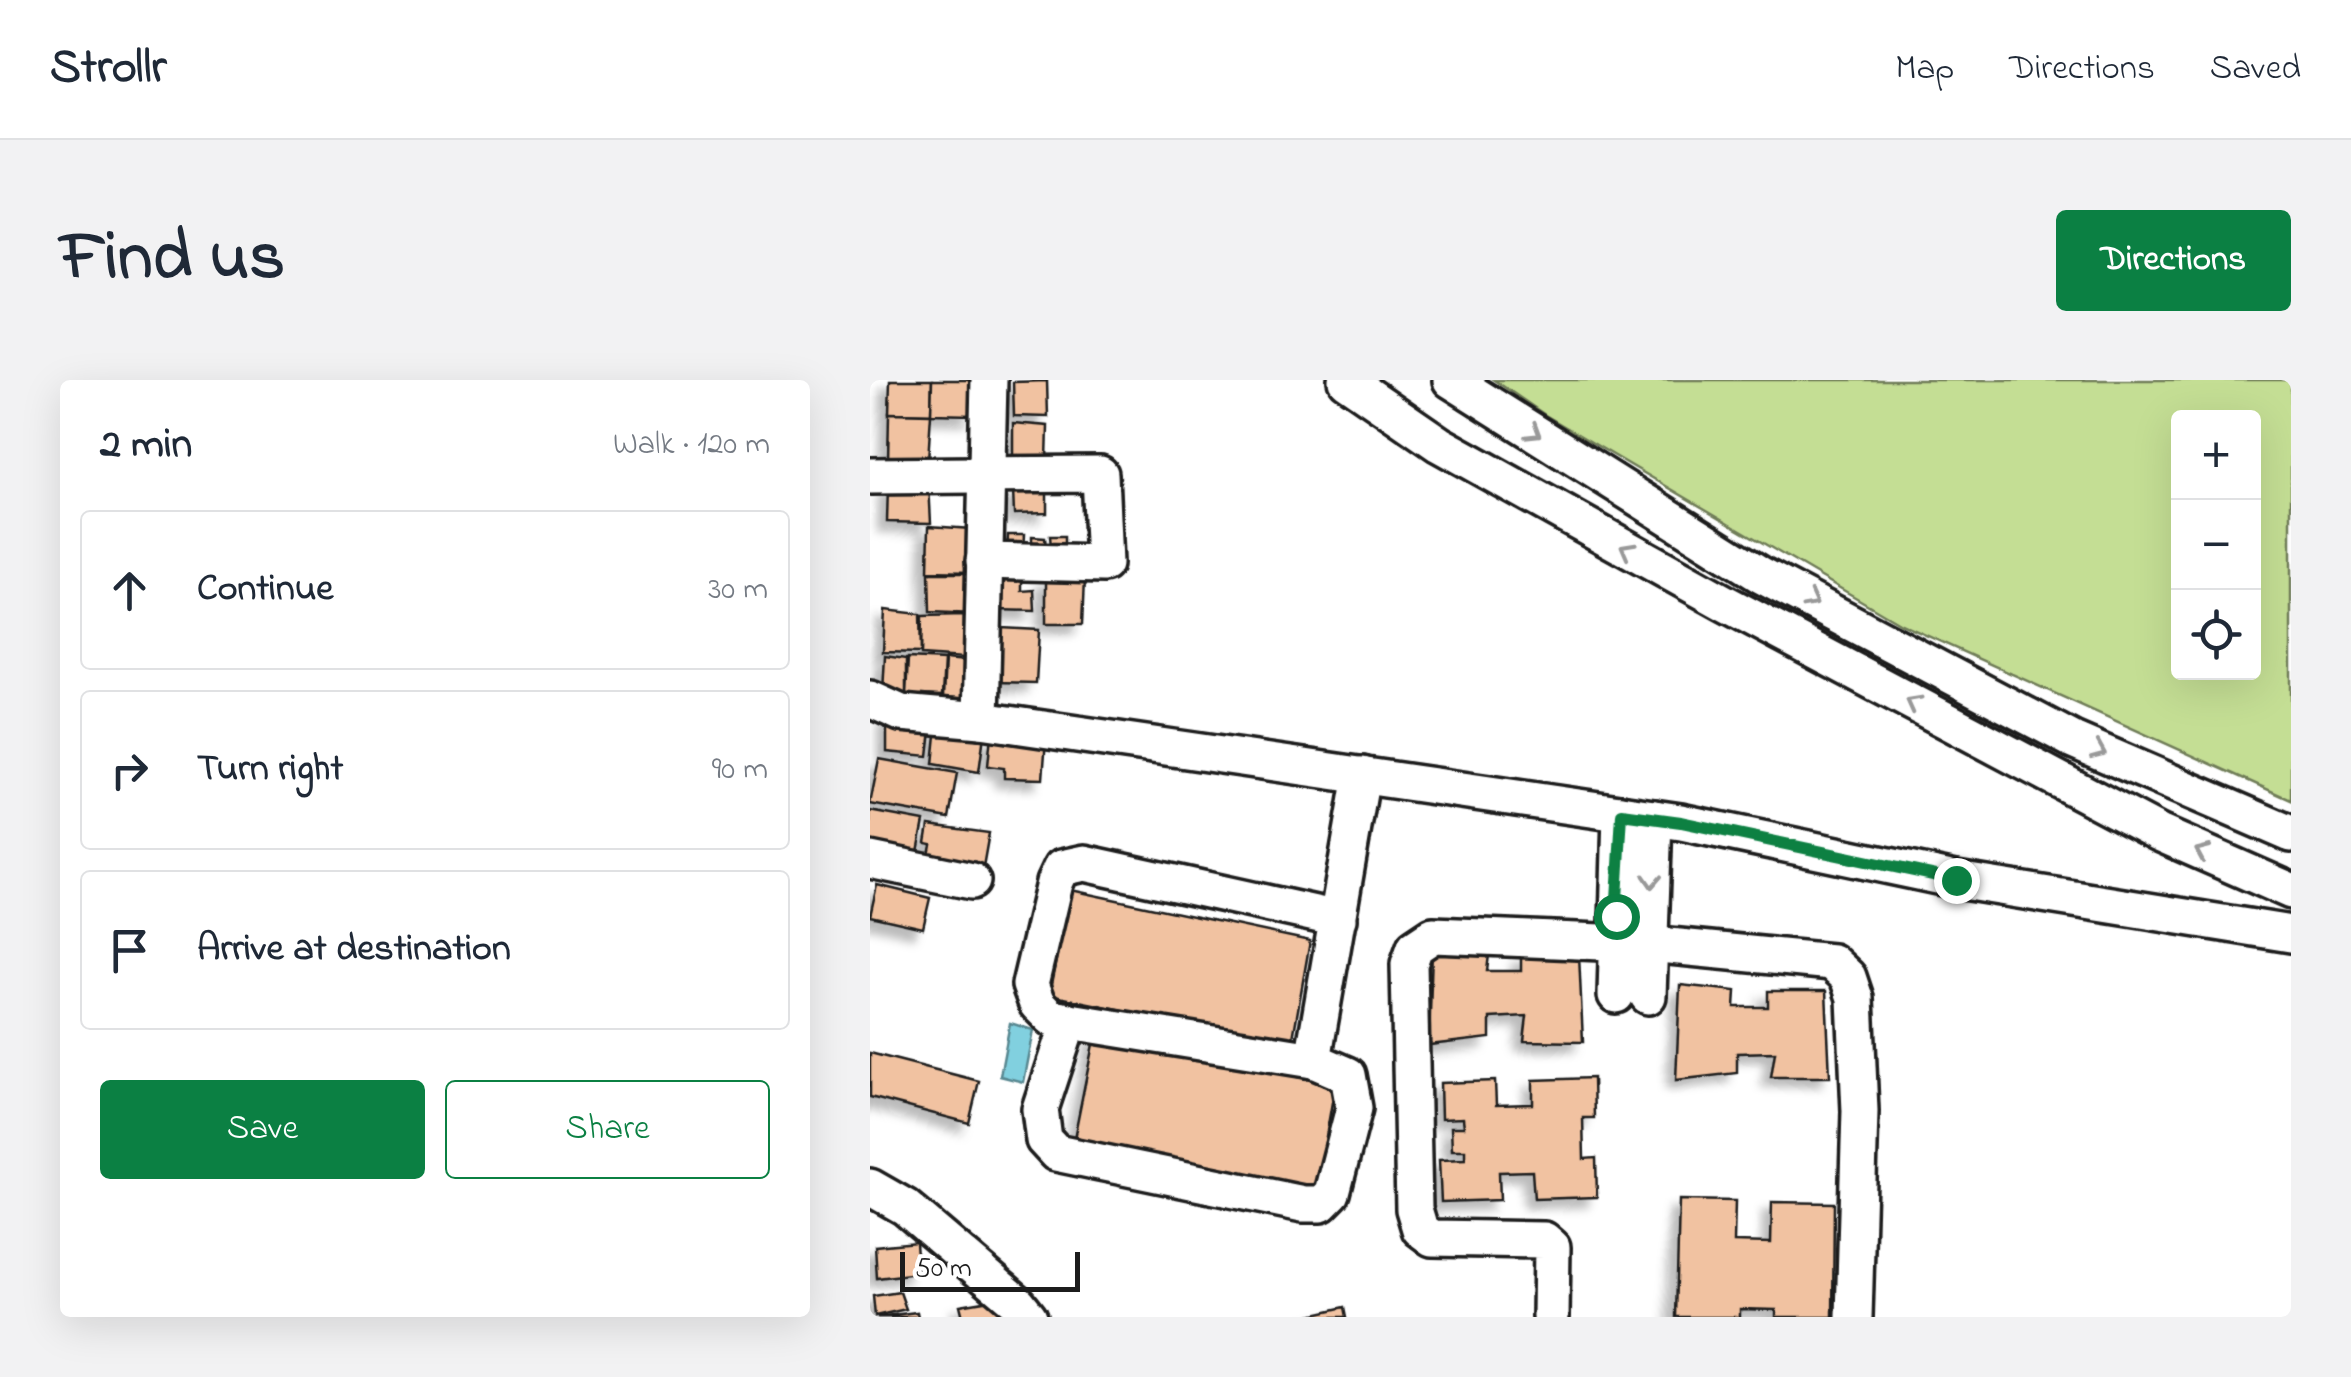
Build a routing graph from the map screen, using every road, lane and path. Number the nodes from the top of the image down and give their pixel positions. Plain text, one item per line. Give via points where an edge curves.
1 (989, 380) edge
2 (1346, 380) edge
3 (1451, 380) edge
4 (985, 475) junction
5 (870, 476) edge
6 (984, 561) junction
7 (870, 699) edge
8 (981, 720) junction
9 (1362, 775) junction
10 (1638, 816) junction
11 (2291, 834) edge
12 (870, 860) edge
13 (972, 881) dead end
14 (2291, 891) edge
15 (1338, 919) junction
16 (2291, 934) edge
17 (1633, 944) junction
18 (1632, 996) dead end
19 (1069, 1020) junction
20 (1312, 1060) junction
21 (870, 1187) edge
22 (1029, 1317) edge
23 (1551, 1317) edge
24 (1854, 1317) edge

1 - 4 street
14 -> 2 street via 2159,833 1725,603 1439,444
3 -> 11 street via 1761,575 2073,740
4 - 5 street
4 - 6 street
4 - 6 street via 1100,474 1104,564
6 - 8 street
7 - 8 street via 901,714
8 - 9 street
9 - 10 street
9 - 15 street
10 - 16 street via 1956,880
10 - 17 street
12 - 13 street
15 - 19 street via 1084,863 1061,868 1030,985 1051,1018
15 - 20 street
17 - 18 street
17 - 23 street via 1433,934 1410,955 1412,1188 1420,1230 1432,1238 1544,1240 1554,1261
17 - 24 street via 1832,962 1848,977 1855,998 1860,1112
19 - 20 street
19 - 20 street via 1040,1109 1044,1140 1056,1153 1320,1204 1332,1193 1354,1108 1348,1074
21 - 22 street via 906,1207

